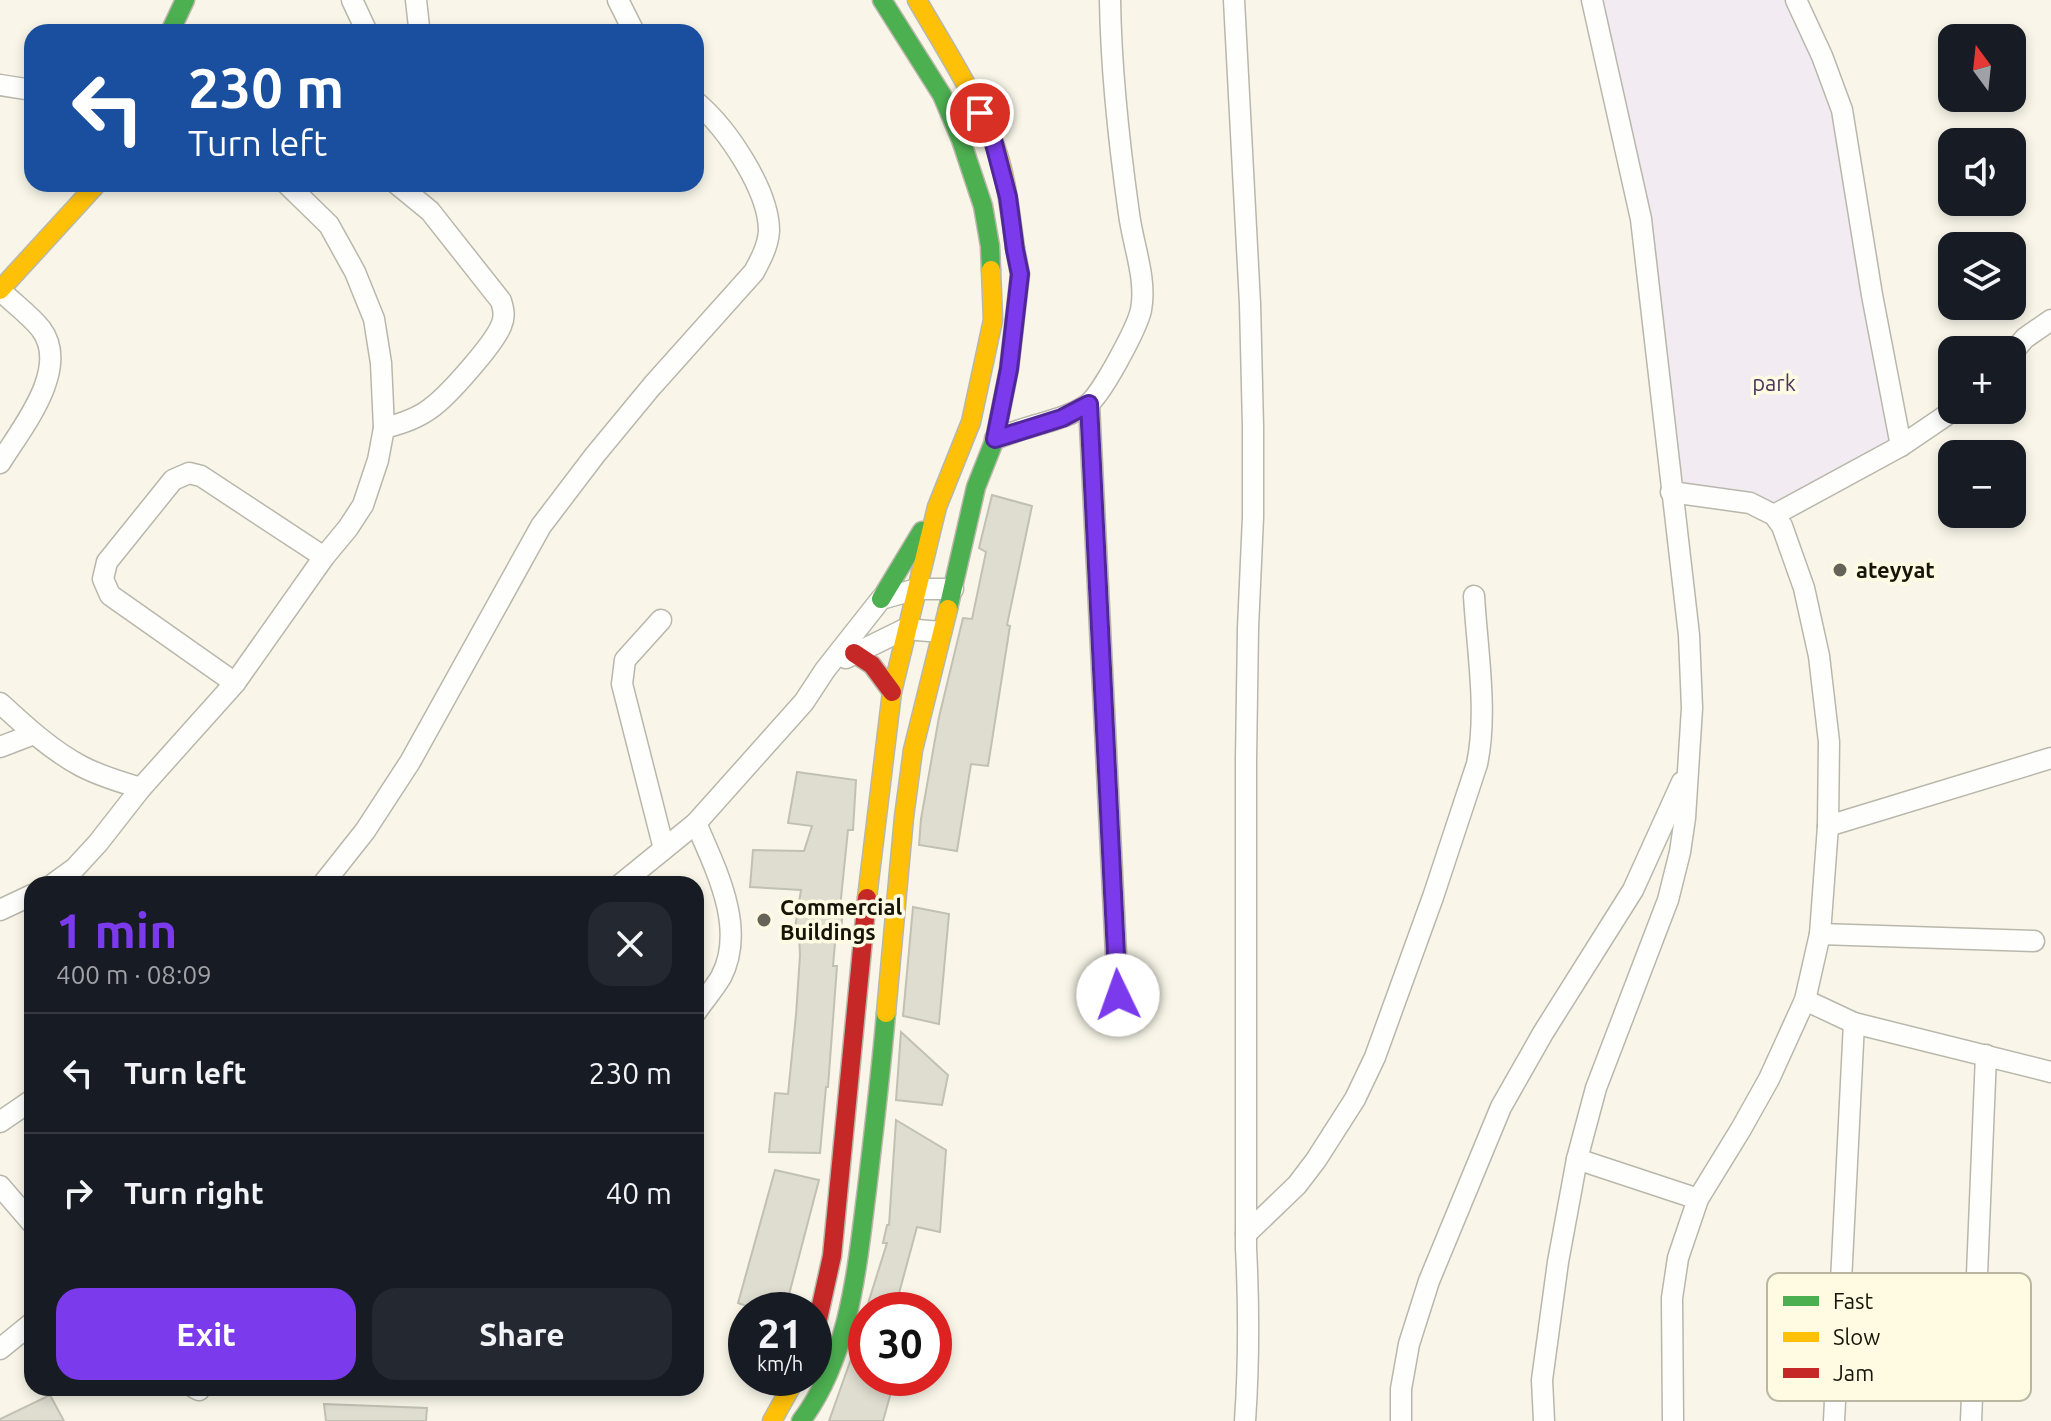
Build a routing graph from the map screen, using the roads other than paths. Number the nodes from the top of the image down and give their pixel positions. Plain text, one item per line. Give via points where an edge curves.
1 (352, 0) edge
2 (416, 0) edge
3 (618, 0) edge
4 (882, 0) edge
5 (917, 0) edge
6 (1110, 0) edge
7 (1234, 0) edge
8 (1592, 0) edge
9 (1796, 0) edge
10 (363, 24) edge
11 (419, 24) edge
12 (630, 24) edge
13 (0, 85) edge
14 (966, 86) junction
15 (24, 89) edge
16 (942, 95) junction
17 (704, 110) edge
18 (90, 192) edge
19 (295, 192) edge
20 (407, 192) edge
21 (0, 290) edge
22 (2051, 320) edge
23 (2026, 337) edge
24 (1089, 404) junction
25 (1938, 421) edge
26 (384, 428) junction
27 (995, 439) junction
28 (1901, 446) junction
29 (0, 463) edge
30 (1671, 492) junction
31 (937, 507) junction
32 (1774, 515) junction
33 (324, 557) junction
34 (917, 589) junction
35 (953, 589) junction
36 (1474, 596) dead end
37 (881, 599) junction
38 (661, 620) dead end
39 (905, 629) junction
40 (941, 632) junction
41 (854, 653) junction
42 (825, 670) junction
43 (235, 683) junction
44 (892, 692) junction
45 (0, 703) edge
46 (34, 734) junction
47 (0, 747) edge
48 (2051, 758) edge
49 (1687, 771) junction
50 (141, 788) junction
51 (696, 823) junction
52 (1828, 826) junction
53 (664, 849) junction
54 (64, 876) edge
55 (329, 876) edge
56 (631, 876) edge
57 (24, 899) edge
58 (0, 910) edge
59 (1820, 934) junction
60 (2034, 941) dead end
61 (1118, 995) dead end
62 (1805, 1000) junction
63 (704, 1001) edge
64 (1854, 1023) junction
65 (1986, 1055) junction
66 (2051, 1072) edge
67 (24, 1106) edge
68 (0, 1122) edge
69 (1577, 1159) junction
70 (0, 1186) edge
71 (1698, 1199) junction
72 (24, 1214) edge
73 (1246, 1234) junction
74 (1841, 1273) edge
75 (1977, 1273) edge
76 (824, 1292) edge
77 (24, 1330) edge
78 (0, 1349) edge
79 (786, 1396) edge
80 (1835, 1401) edge
81 (1972, 1401) edge
82 (806, 1417) edge
83 (772, 1421) edge
84 (1245, 1421) edge
85 (1401, 1421) edge
86 (1544, 1421) edge
87 (1673, 1421) edge
88 (1834, 1421) edge
89 (1971, 1421) edge

1 - 10 street
2 - 11 street
3 - 12 street
4 - 16 main road
5 - 14 main road
6 - 24 street via 1141,310
7 - 73 street via 1253,427 1246,759
8 - 30 street via 1641,219
9 - 28 street via 1842,110
13 - 15 street
14 - 16 main road
14 - 27 main road via 993,140 1020,274
16 - 31 main road via 983,206 993,320 971,422
17 - 55 street via 735,148 759,192 769,233 765,252 754,272 652,386 541,526 410,762
18 - 21 main road
19 - 26 street via 329,225 374,319
20 - 26 street via 430,211 505,313 492,342 445,397 415,418
21 - 29 street via 41,329 49,345 43,393
22 - 23 street
24 - 27 street
24 - 61 street
25 - 28 street
26 - 33 street via 363,505
27 - 35 main road via 973,499
28 - 32 street
30 - 32 street via 1750,503
30 - 49 street via 1689,635 1692,708
31 - 34 main road
31 - 37 main road
32 - 52 street via 1804,588 1819,656 1829,742
33 - 43 street
33 - 43 street via 189,473 173,480 107,562 103,579 110,595
34 - 35 street
34 - 37 street
34 - 39 main road
35 - 40 main road
36 - 73 street via 1481,748 1433,897 1355,1099 1297,1185
37 - 42 street
38 - 53 street via 625,660 622,684
39 - 40 street
39 - 41 street
39 - 44 main road
40 - 82 main road via 909,777 856,1276 846,1322
41 - 42 street
41 - 44 main road via 872,665
42 - 51 street via 797,711
43 - 50 street
44 - 76 main road
45 - 46 street
46 - 47 street
46 - 50 street via 83,768
48 - 52 street
49 - 69 street via 1680,852 1668,900 1596,1088
49 - 85 street via 1633,890 1501,1107 1429,1281 1409,1344
50 - 54 street
51 - 53 street
51 - 63 street via 729,906 728,957
52 - 59 street
53 - 56 street
57 - 58 street
59 - 60 street
59 - 62 street
62 - 64 street
62 - 71 street via 1769,1079
64 - 65 street
64 - 74 street
65 - 66 street
65 - 75 street
67 - 68 street
69 - 71 street
69 - 86 street via 1542,1380
70 - 72 street
71 - 87 street via 1678,1258 1672,1298
73 - 84 street
77 - 78 street
79 - 83 main road
80 - 88 street
81 - 89 street

